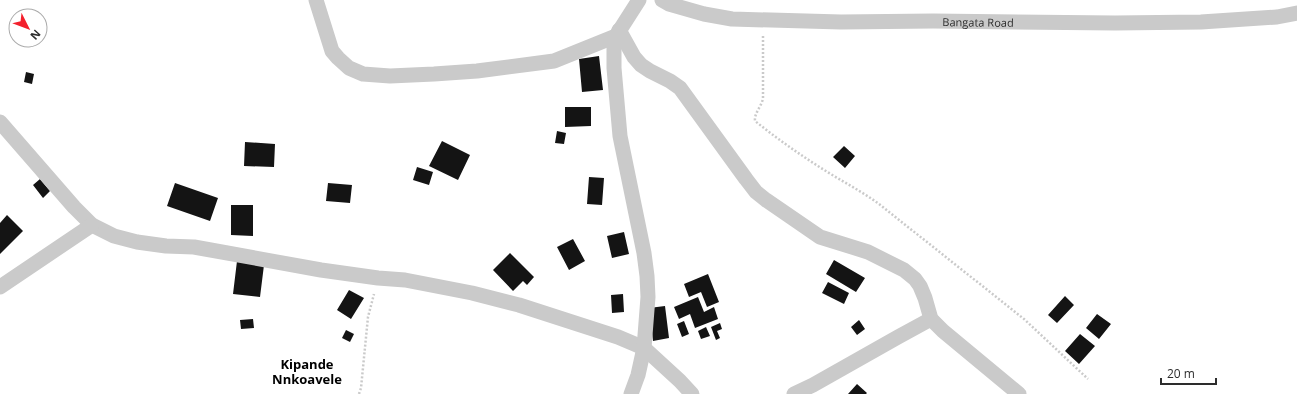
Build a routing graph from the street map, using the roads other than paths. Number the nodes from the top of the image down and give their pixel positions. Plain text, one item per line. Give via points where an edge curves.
1 (316, 0) edge
2 (639, 0) edge
3 (662, 0) edge
4 (1297, 13) edge
5 (618, 33) junction
6 (0, 122) edge
7 (92, 225) junction
8 (0, 287) edge
9 (931, 320) junction
10 (644, 348) junction
11 (631, 394) edge
12 (692, 394) edge
13 (794, 394) edge
14 (1019, 394) edge

1 - 5 street via 332,51 349,68 363,74 434,74 554,61
2 - 5 street
3 - 4 street, Bangata Road via 704,14 732,19 841,22 1194,22 1277,17
5 - 9 street via 641,65 680,88 756,192 820,237 868,252 904,270 920,286
5 - 10 street via 614,44 614,68 620,136 648,276
6 - 7 street
7 - 8 street
7 - 10 street via 114,236 138,242 404,280 472,293 519,305
9 - 13 street
9 - 14 street
10 - 11 street
10 - 12 street

